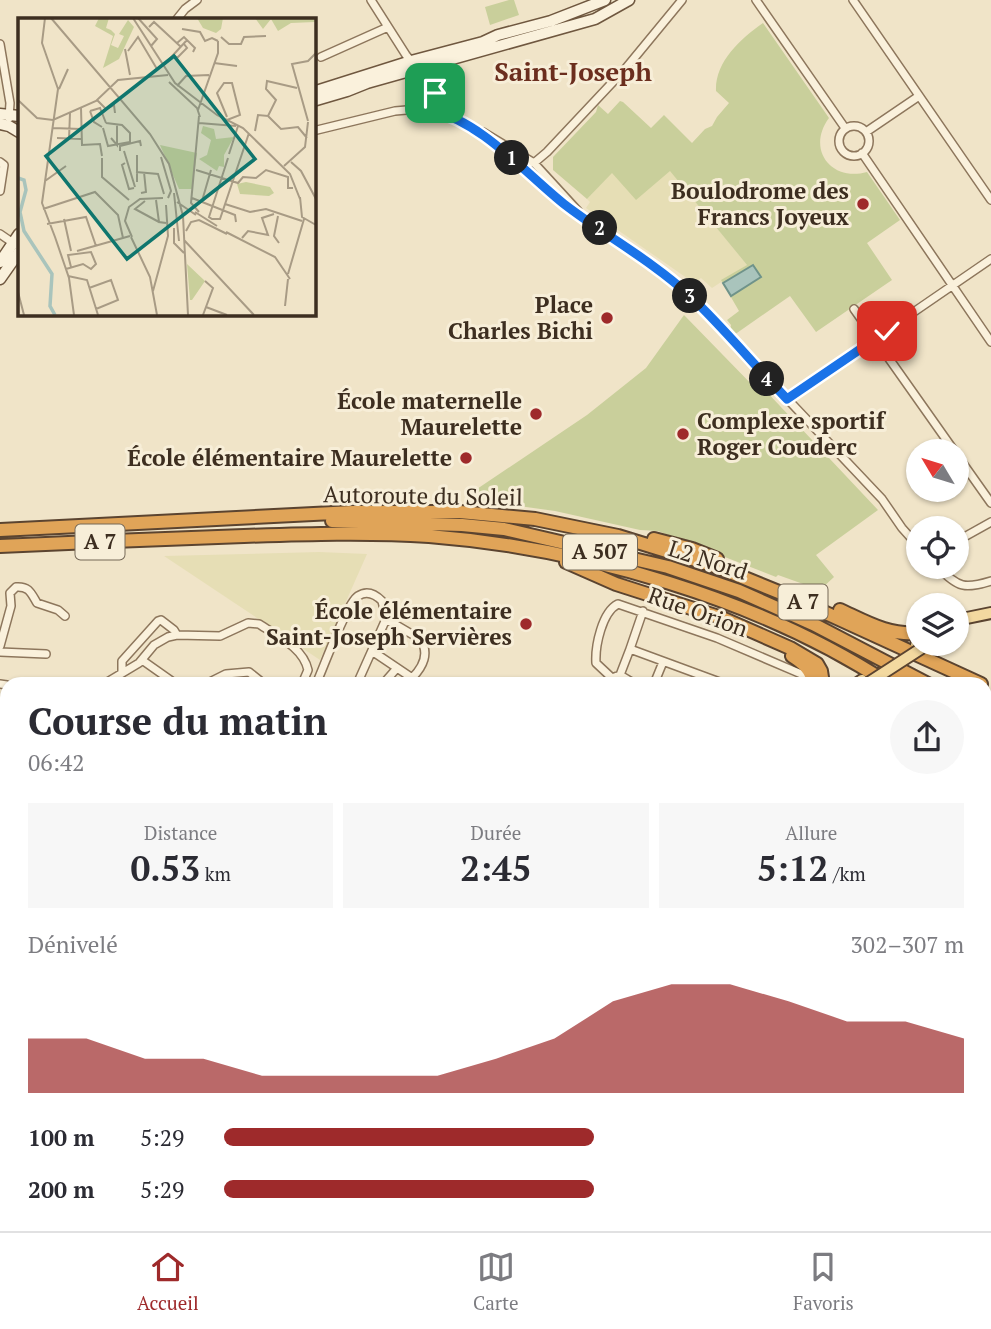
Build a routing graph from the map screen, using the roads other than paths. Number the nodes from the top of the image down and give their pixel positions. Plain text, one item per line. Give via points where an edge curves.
1 (197, 0) edge
2 (372, 0) edge
3 (605, 0) edge
4 (629, 0) edge
5 (682, 0) edge
6 (756, 0) edge
7 (853, 0) edge
8 (178, 18) edge
9 (388, 27) junction
10 (0, 44) edge
11 (321, 57) dead end
12 (414, 65) junction
13 (315, 91) edge
14 (919, 96) junction
15 (315, 100) edge
16 (431, 110) junction
17 (8, 119) edge
18 (845, 128) junction
19 (476, 130) junction
20 (315, 131) edge
21 (866, 132) junction
22 (862, 153) junction
23 (0, 162) edge
24 (517, 162) junction
25 (534, 163) junction
26 (0, 191) edge
27 (991, 200) edge
28 (581, 214) junction
29 (0, 234) edge
30 (18, 244) edge
31 (991, 260) edge
32 (0, 262) edge
33 (0, 279) edge
34 (952, 286) junction
35 (854, 309) dead end
36 (875, 339) junction
37 (991, 342) edge
38 (787, 399) junction
39 (946, 439) edge
40 (970, 473) edge
41 (991, 503) edge
42 (247, 519) junction
43 (991, 522) edge
44 (0, 530) edge
45 (906, 532) edge
46 (969, 534) edge
47 (618, 536) junction
48 (0, 546) edge
49 (541, 551) junction
50 (953, 579) edge
51 (991, 581) edge
52 (643, 611) junction
53 (991, 613) edge
54 (65, 616) dead end
55 (969, 618) edge
56 (972, 618) junction
57 (386, 619) junction
58 (969, 620) edge
59 (750, 630) junction
60 (177, 635) junction
61 (906, 636) edge
62 (0, 646) edge
63 (630, 649) junction
64 (372, 651) junction
65 (0, 652) edge
66 (906, 653) edge
67 (46, 654) dead end
68 (850, 658) junction
69 (142, 660) junction
70 (663, 662) junction
71 (397, 668) junction
72 (122, 671) junction
73 (620, 675) junction
74 (114, 677) edge
75 (166, 677) edge
76 (220, 677) edge
77 (255, 677) edge
78 (305, 677) edge
79 (319, 677) edge
80 (360, 677) edge
81 (389, 677) edge
82 (410, 677) edge
83 (418, 677) edge
84 (607, 677) edge
85 (617, 677) edge
86 (623, 677) edge
87 (657, 677) edge
88 (705, 677) edge
89 (803, 677) edge
90 (811, 677) edge
91 (822, 677) edge
92 (871, 677) edge
93 (878, 677) edge
94 (891, 677) edge
95 (915, 677) edge
96 (965, 677) edge

1 - 8 street
2 - 9 street
3 - 12 main road
4 - 12 main road via 595,19
5 - 25 street via 626,68
6 - 18 street
7 - 14 street
9 - 11 street
9 - 12 street
10 - 17 street
12 - 13 main road
12 - 15 main road
12 - 16 street via 435,93
14 - 21 street
14 - 27 street
16 - 19 street
16 - 20 street via 396,111
18 - 21 street via 855,126
18 - 22 street via 839,140 842,150 850,155
19 - 24 street
19 - 25 street
21 - 22 street via 868,145
22 - 34 street
23 - 26 street via 4,164
24 - 25 street
24 - 28 street
25 - 28 street
28 - 38 street via 688,294
29 - 30 street
30 - 32 main road
30 - 33 main road
31 - 34 street
34 - 36 street
34 - 37 street
35 - 36 street
36 - 38 street
36 - 39 street
38 - 45 street via 882,499
40 - 41 street
42 - 44 highway, Autoroute du Soleil / A 7
42 - 47 highway, Autoroute du Soleil / A 7 via 353,512 460,512 535,519
42 - 95 highway, L2 Nord / A 507 via 463,525 667,567 801,618
43 - 46 street
47 - 61 highway via 638,535 692,549
47 - 96 highway, Autoroute du Soleil / A 7 via 715,566
48 - 49 highway, Autoroute du Soleil / A 7 via 355,534 463,540
49 - 59 highway via 617,584
49 - 68 highway, Autoroute du Soleil / A 7 via 699,594
50 - 51 street via 970,587
52 - 63 street
52 - 84 street, Rue Orion via 618,604 608,614 596,648 596,662
52 - 89 street, Rue Orion via 768,658
53 - 56 main road
54 - 62 street via 37,603 29,589 16,587 10,593
55 - 56 main road
56 - 58 main road
57 - 64 street
57 - 79 street via 377,596 365,593 356,597
57 - 83 street via 424,644
59 - 90 highway via 797,659
59 - 91 highway via 810,658
60 - 69 street via 160,640
60 - 72 street via 158,621 122,662
60 - 78 street via 220,636 248,623 259,624 296,649 308,670
63 - 70 street
63 - 73 street
64 - 71 street
64 - 80 street
65 - 67 street
66 - 92 main road
68 - 93 highway, Autoroute du Soleil / A 7
68 - 94 highway
69 - 72 street
69 - 75 street
70 - 87 street
70 - 88 street
71 - 81 street
71 - 82 street
72 - 74 street
73 - 85 street
73 - 86 street
76 - 77 street via 249,672

